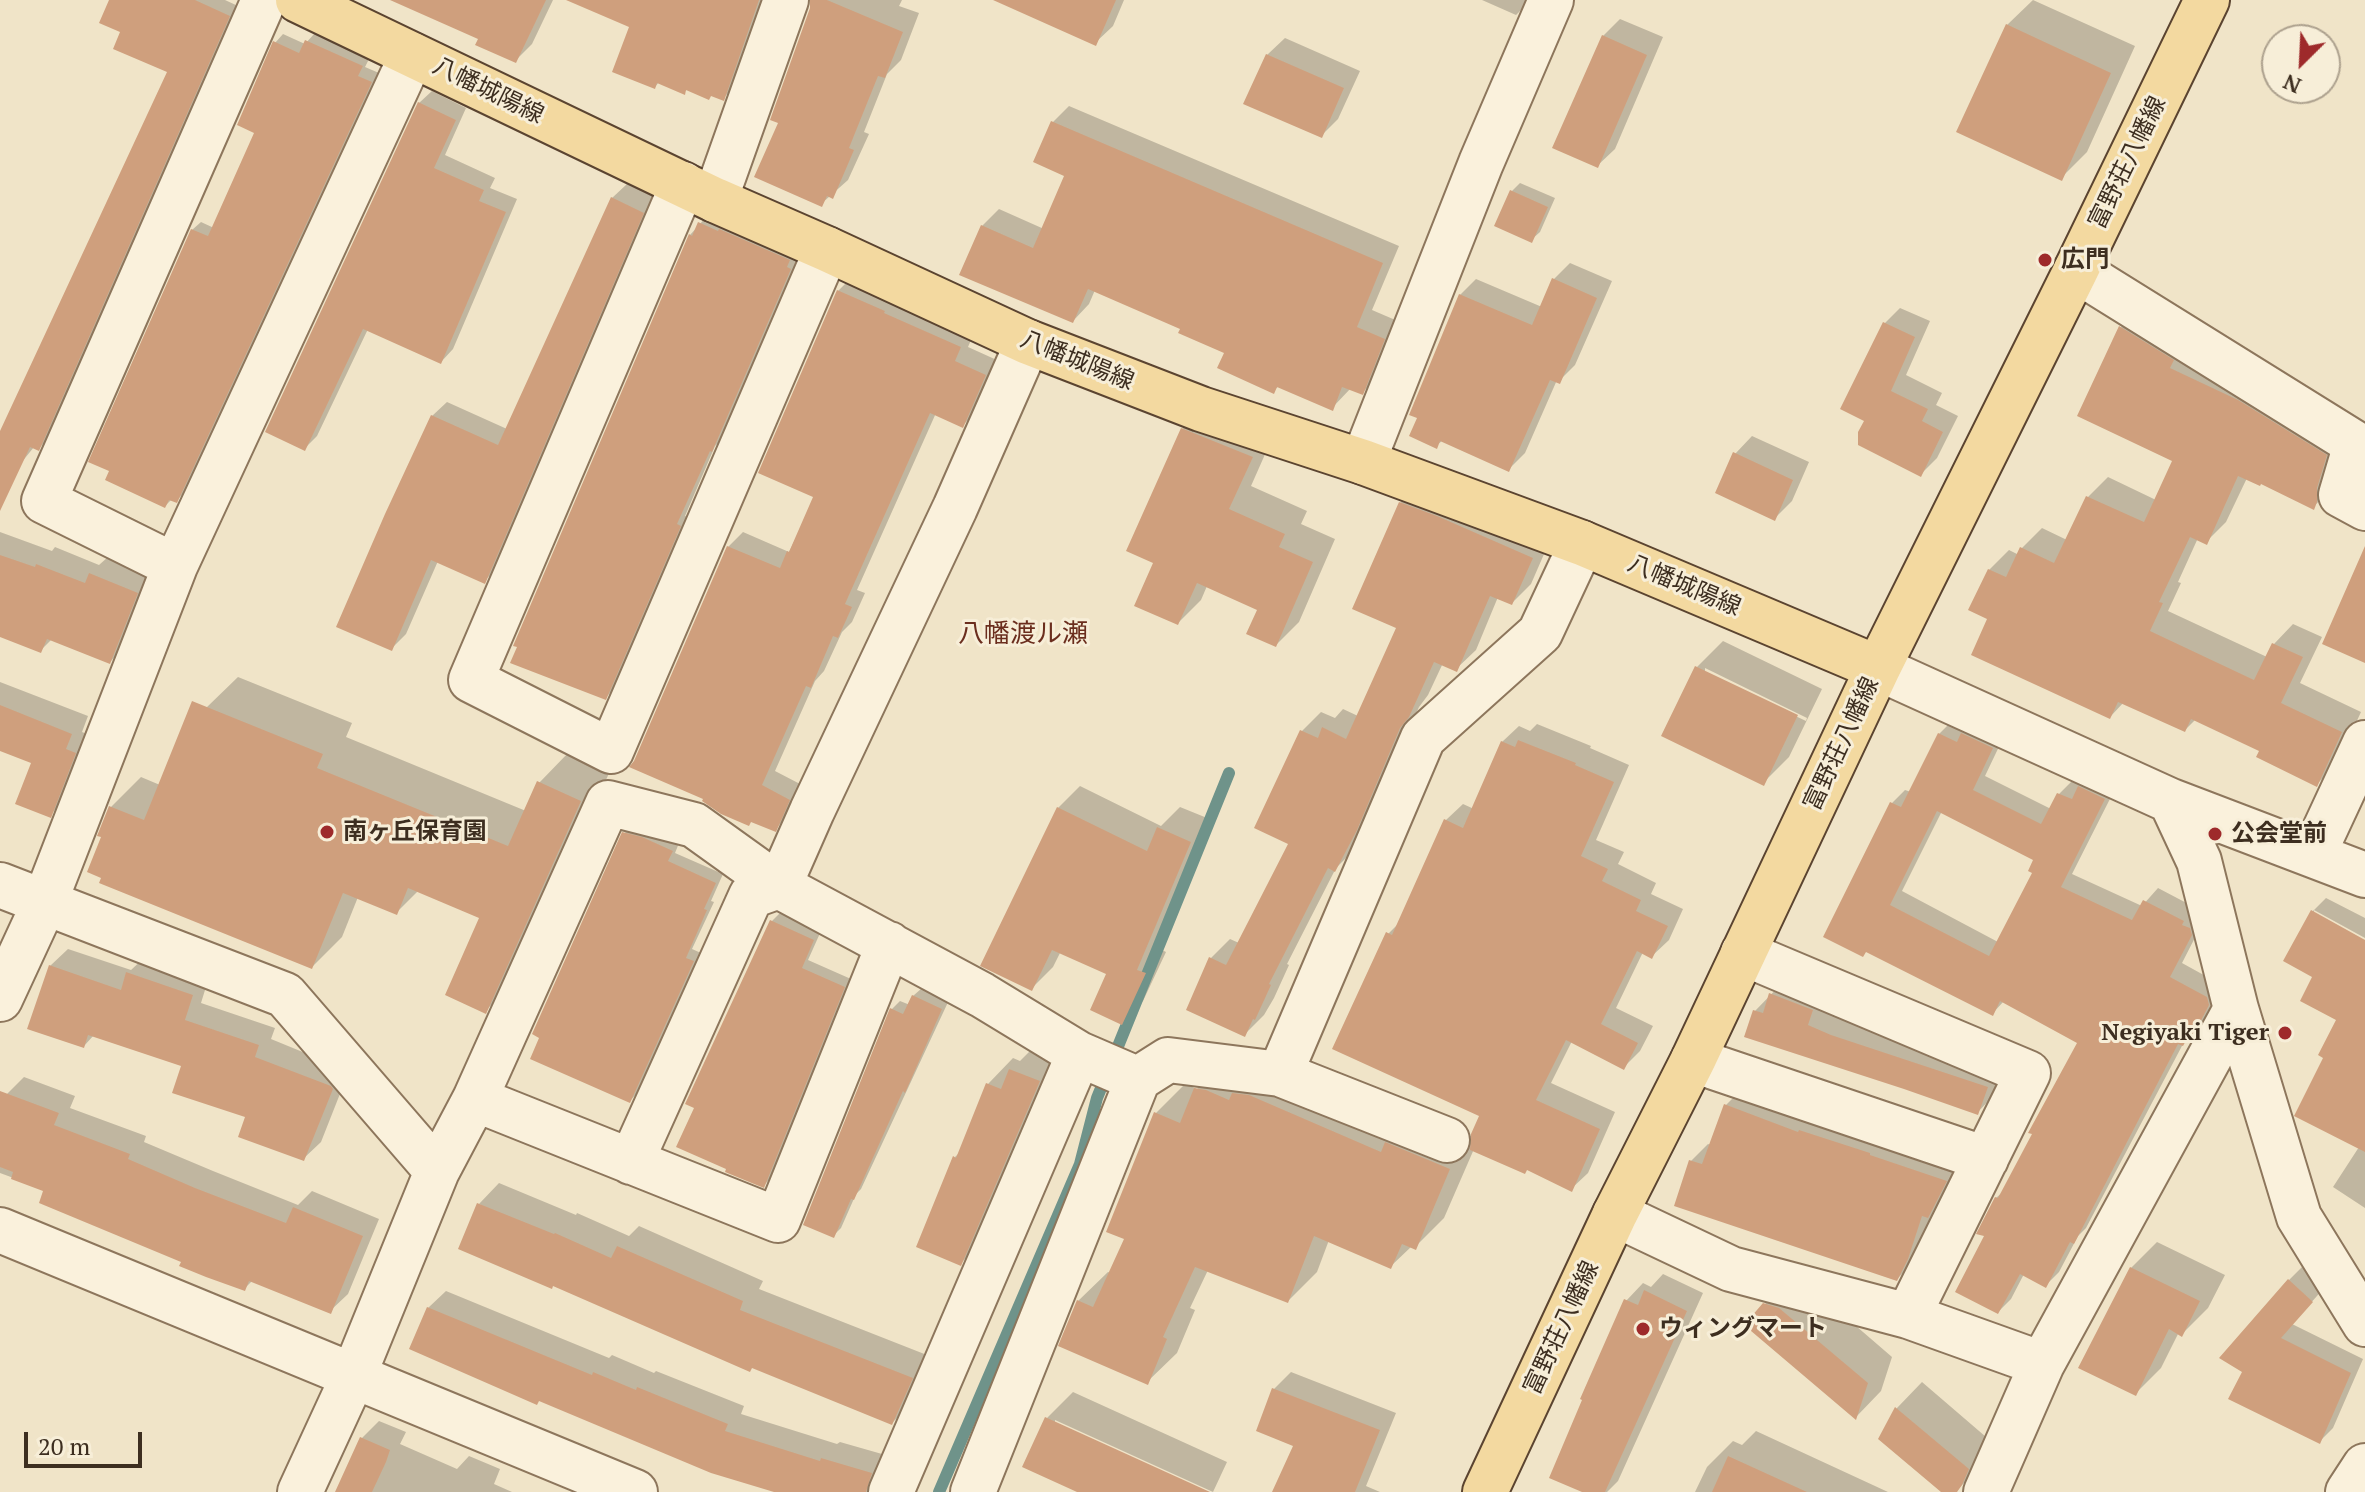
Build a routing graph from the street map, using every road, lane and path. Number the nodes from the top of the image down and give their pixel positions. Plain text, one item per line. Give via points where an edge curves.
1 (264, 0) edge
2 (298, 0) edge
3 (786, 0) edge
4 (1551, 0) edge
5 (2207, 0) edge
6 (412, 55) junction
7 (699, 192) junction
8 (827, 249) junction
9 (2076, 270) junction
10 (1028, 342) junction
11 (1363, 462) junction
12 (2365, 508) edge
13 (1582, 543) junction
14 (175, 566) junction
15 (1878, 668) junction
16 (2365, 743) edge
17 (2171, 801) junction
18 (2313, 855) junction
19 (2365, 875) edge
20 (0, 885) edge
21 (779, 886) junction
22 (44, 904) junction
23 (889, 944) junction
24 (1743, 953) junction
25 (0, 999) edge
26 (2236, 1009) junction
27 (1693, 1060) junction
28 (1112, 1068) junction
29 (1280, 1074) junction
30 (475, 1099) junction
31 (1447, 1140) dead end
32 (1986, 1159) junction
33 (631, 1162) junction
34 (437, 1171) junction
35 (1615, 1214) junction
36 (0, 1230) edge
37 (1908, 1316) junction
38 (2365, 1324) edge
39 (2042, 1364) junction
40 (353, 1377) junction
41 (2365, 1466) edge
42 (300, 1492) edge
43 (635, 1492) edge
44 (891, 1492) edge
45 (973, 1492) edge
46 (1485, 1492) edge
47 (1986, 1492) edge
48 (2348, 1492) edge

1 - 14 street via 44,501
2 - 6 main road, 八幡城陽線
3 - 7 street
4 - 11 street
5 - 9 main road, 富野荘八幡線
6 - 7 main road, 八幡城陽線
6 - 14 street
7 - 8 main road, 八幡城陽線
7 - 8 street via 471,680 611,751
8 - 10 main road, 八幡城陽線
9 - 12 street via 2356,444 2341,495
9 - 15 main road, 富野荘八幡線
10 - 11 main road, 八幡城陽線 via 1201,409
10 - 21 street
11 - 13 main road, 八幡城陽線
13 - 15 main road, 八幡城陽線
13 - 29 street via 1540,633 1423,738
14 - 22 street
15 - 17 street
15 - 24 main road, 富野荘八幡線
16 - 18 street
17 - 18 street
17 - 26 street via 2199,861
18 - 19 street
20 - 22 street
21 - 23 street
21 - 30 street via 694,825 608,803
21 - 33 street via 751,896
22 - 25 street
22 - 34 street via 285,995
23 - 28 street
23 - 33 street via 778,1220
24 - 27 main road, 富野荘八幡線
24 - 32 street via 2028,1073
26 - 38 street via 2299,1217
26 - 39 street
27 - 32 street
27 - 35 main road, 富野荘八幡線
28 - 29 street via 1168,1060
28 - 44 street
28 - 45 street
29 - 31 street
30 - 33 street
30 - 34 street
32 - 37 street
34 - 40 street
35 - 37 street via 1731,1269
35 - 46 main road, 富野荘八幡線
36 - 40 street
37 - 39 street
39 - 47 street
40 - 42 street
40 - 43 street
41 - 48 street

